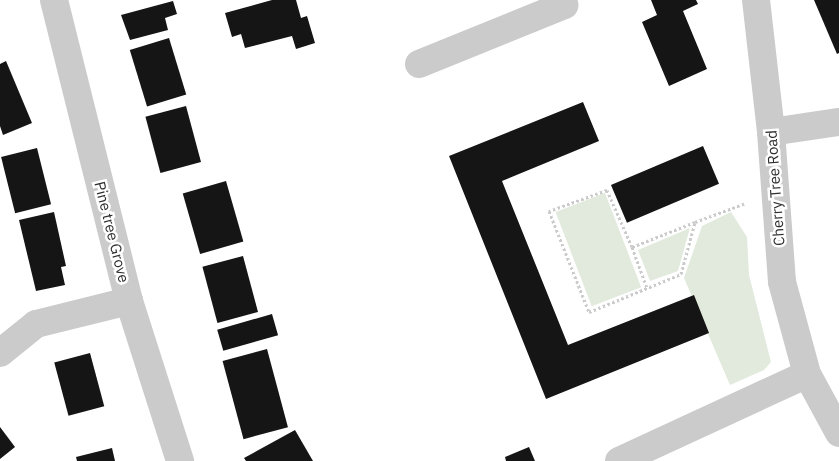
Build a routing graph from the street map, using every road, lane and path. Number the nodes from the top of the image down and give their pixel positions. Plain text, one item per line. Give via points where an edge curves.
1 (54, 0) edge
2 (562, 0) edge
3 (756, 0) edge
4 (419, 64) dead end
5 (839, 122) edge
6 (771, 132) junction
7 (776, 195) junction
8 (695, 222) junction
9 (632, 247) junction
10 (648, 288) junction
11 (130, 301) junction
12 (0, 353) edge
13 (808, 374) junction
14 (839, 433) edge
15 (180, 461) edge
16 (619, 461) edge

1 - 11 street, Pine tree Grove
2 - 4 street via 564,5
3 - 6 street, Cherry Tree Road
5 - 6 street
6 - 7 street, Cherry Tree Road
7 - 8 path via 732,207
7 - 13 street, Cherry Tree Road via 782,282
8 - 9 path
8 - 10 path via 681,274
9 - 10 path
9 - 10 path via 607,190 549,211 589,312
11 - 12 street via 36,324
11 - 15 street, Pine tree Grove
13 - 14 street, Cherry Tree Road
13 - 16 street

